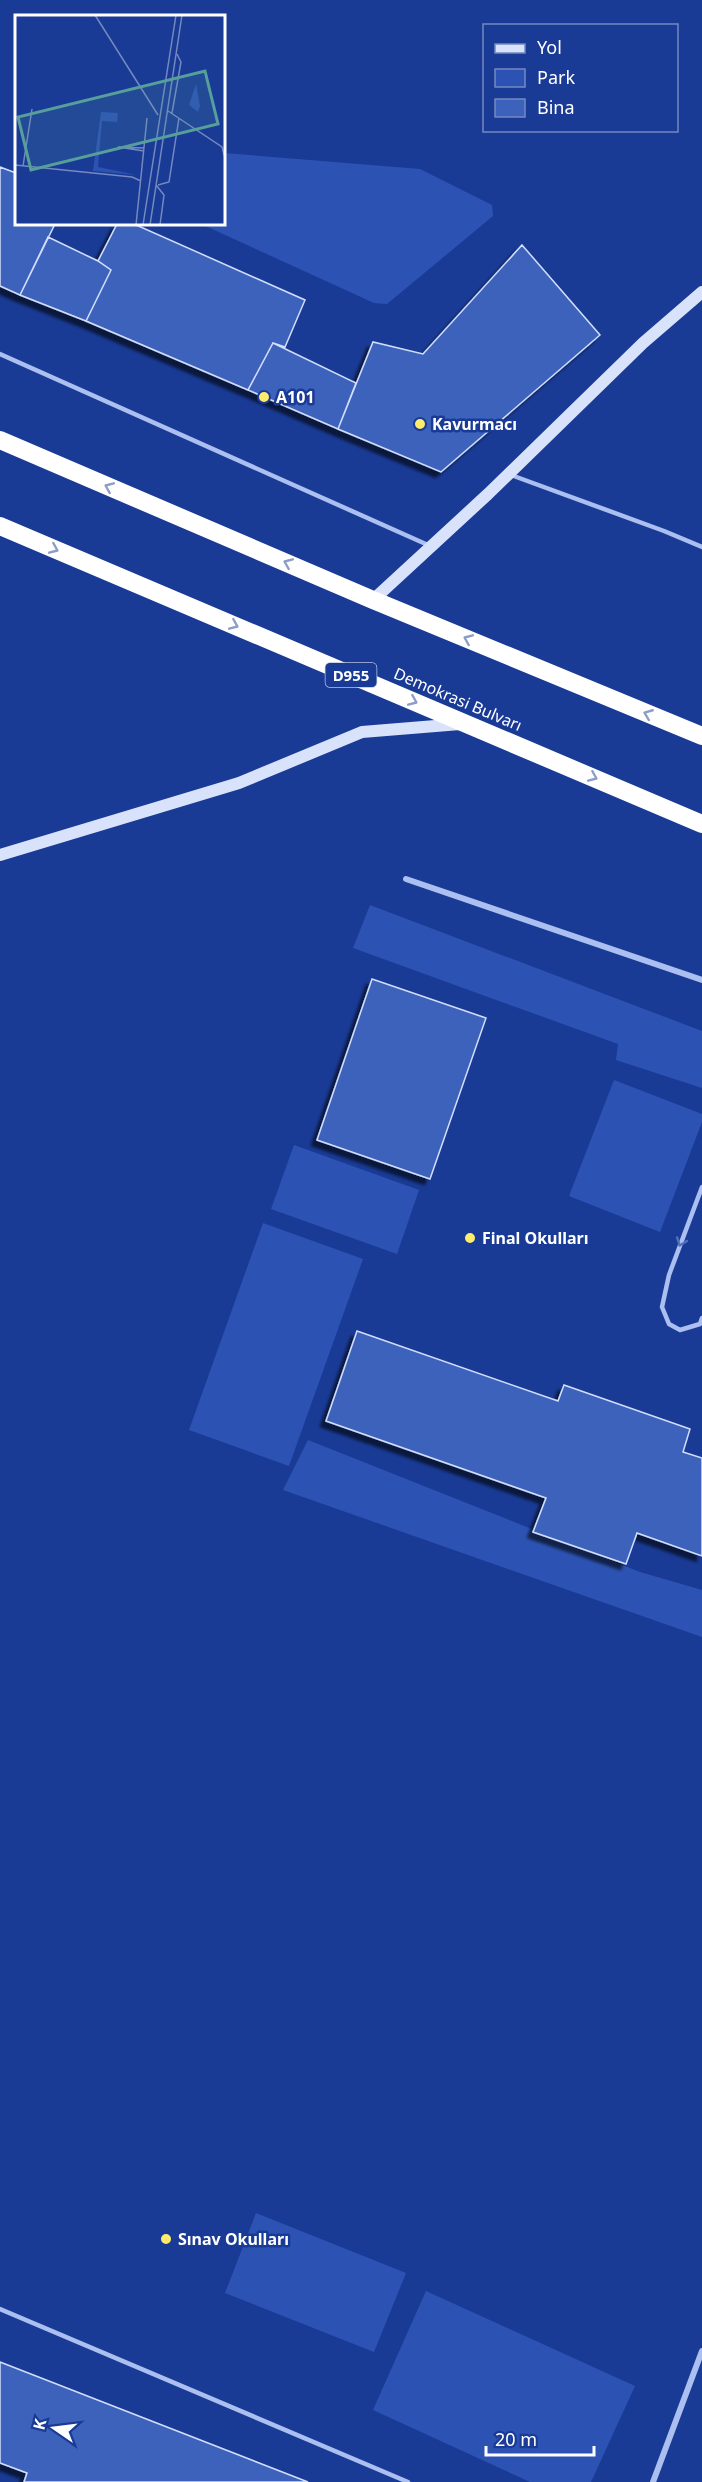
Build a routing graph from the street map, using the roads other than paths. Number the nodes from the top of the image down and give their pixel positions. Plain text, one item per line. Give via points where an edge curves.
1 (702, 292) edge
2 (0, 354) edge
3 (0, 440) edge
4 (508, 474) junction
5 (0, 526) edge
6 (431, 546) junction
7 (702, 547) edge
8 (373, 600) junction
9 (466, 723) junction
10 (702, 736) edge
11 (702, 824) edge
12 (0, 855) edge
13 (406, 879) dead end
14 (702, 980) edge
15 (702, 1187) edge
16 (702, 1318) edge
17 (0, 2309) edge
18 (702, 2351) edge
19 (408, 2482) edge
20 (653, 2482) edge

1 - 4 street via 643,343
2 - 6 lane
8 -> 3 highway
4 - 6 street
4 - 7 lane
5 -> 9 highway, Demokrasi Bulvarı / D955
6 - 8 street
10 -> 8 highway
9 -> 11 highway, Demokrasi Bulvarı / D955
9 - 12 street via 362,732 239,783
13 - 14 street
15 -> 16 lane via 669,1275 662,1307 669,1324 680,1330 700,1324
17 - 19 lane
18 - 20 street

